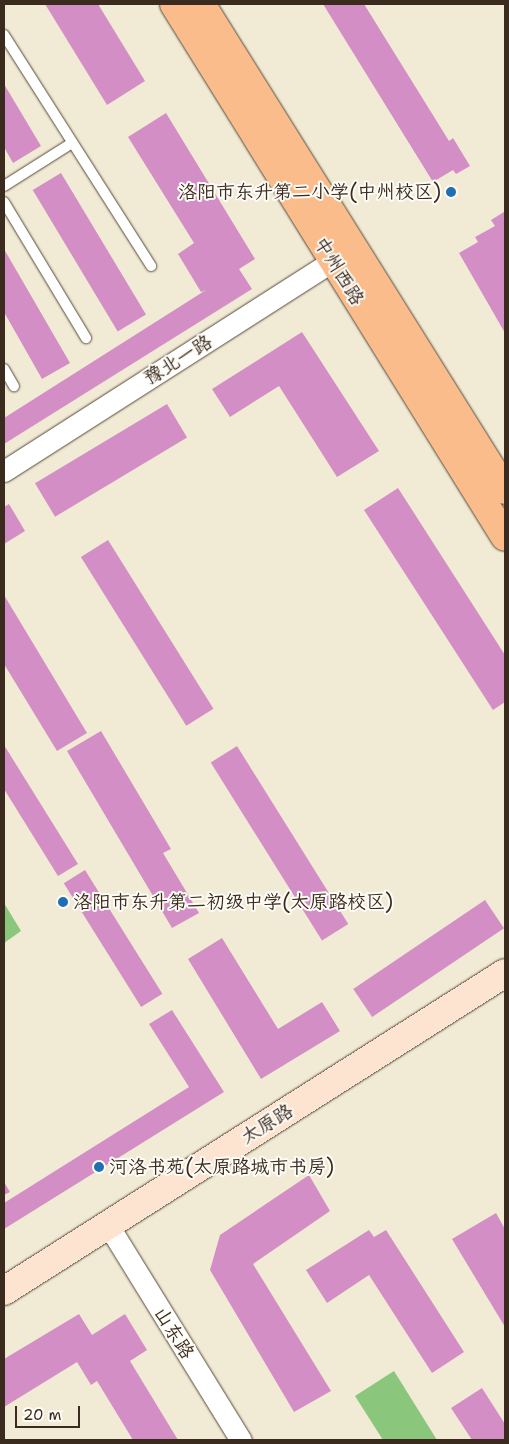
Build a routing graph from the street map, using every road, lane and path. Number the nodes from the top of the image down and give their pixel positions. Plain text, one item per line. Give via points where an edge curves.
1 (174, 4) edge
2 (200, 4) edge
3 (4, 35) edge
4 (72, 142) junction
5 (4, 186) edge
6 (4, 202) edge
7 (342, 255) junction
8 (151, 266) dead end
9 (86, 338) dead end
10 (4, 369) edge
11 (14, 386) dead end
12 (4, 471) edge
13 (505, 490) edge
14 (505, 537) edge
15 (505, 973) edge
16 (108, 1225) junction
17 (4, 1291) edge
18 (241, 1440) edge

1 - 7 main road, 中州西路
2 - 7 main road, 中州西路
3 - 4 lane
4 - 5 lane
4 - 8 lane
6 - 9 lane
7 - 12 street, 豫北一路
7 - 13 main road, 中州西路
7 - 14 main road, 中州西路
10 - 11 lane
15 - 16 main road, 太原路
16 - 17 main road, 太原路
16 - 18 street, 山东路

